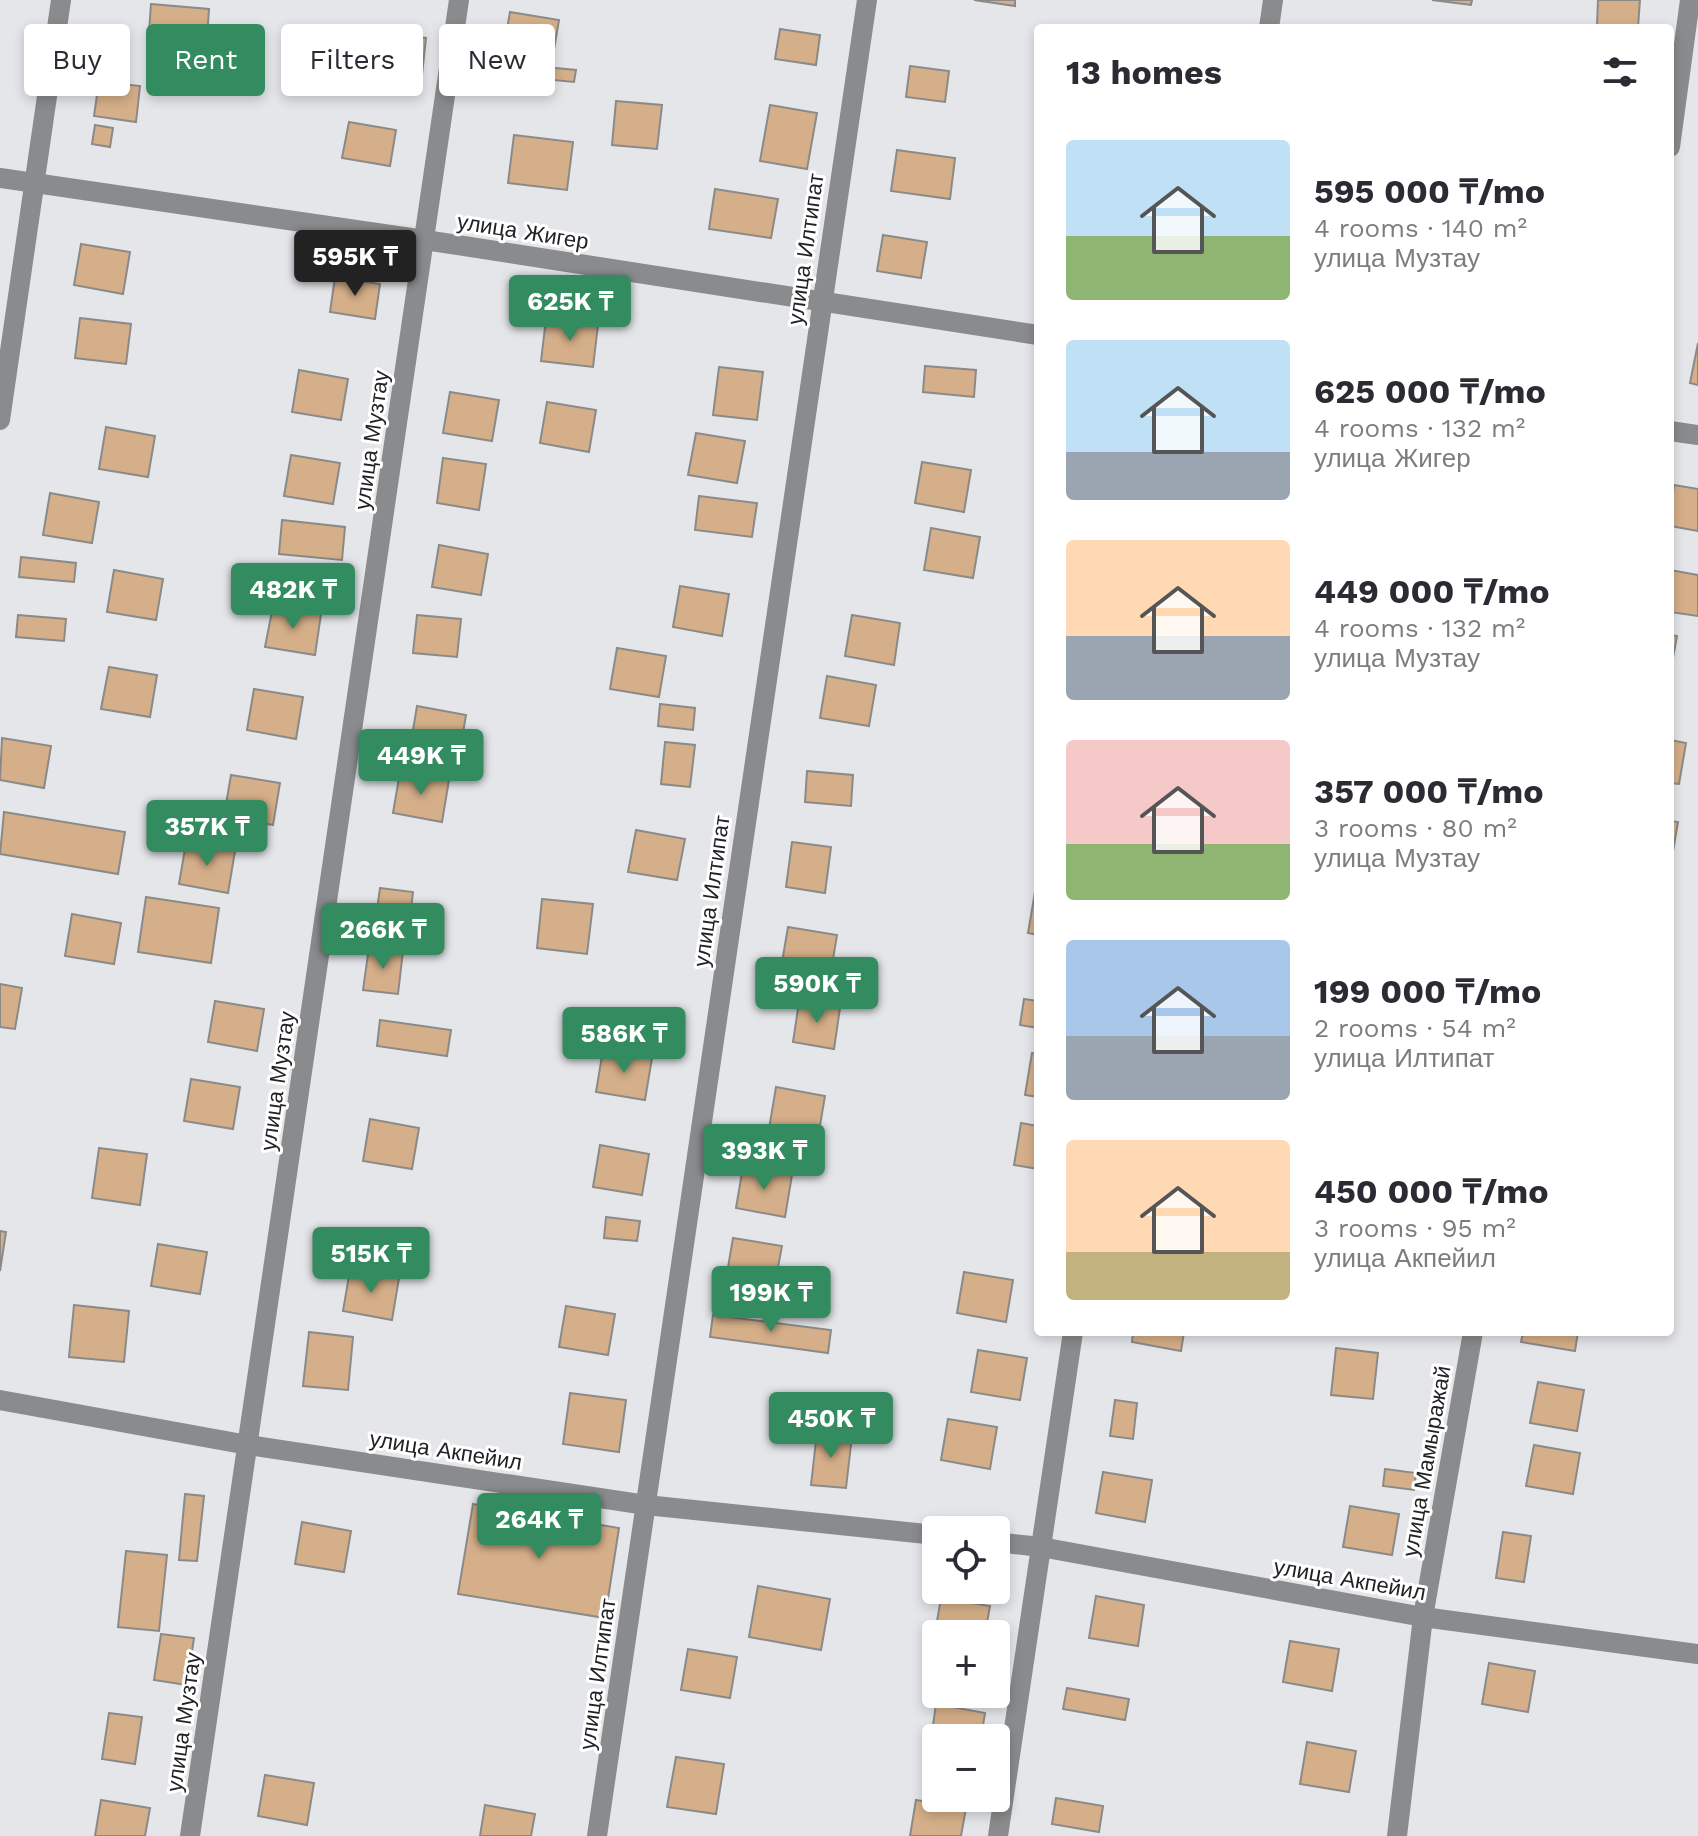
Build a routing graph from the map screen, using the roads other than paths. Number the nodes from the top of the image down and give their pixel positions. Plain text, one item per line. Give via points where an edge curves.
1 (61, 0) edge
2 (459, 0) edge
3 (867, 0) edge
4 (1273, 0) edge
5 (1690, 0) edge
6 (1270, 24) edge
7 (1674, 118) edge
8 (0, 178) edge
9 (33, 184) junction
10 (425, 240) junction
11 (822, 300) junction
12 (1034, 334) edge
13 (0, 420) edge
14 (1674, 432) edge
15 (1698, 435) edge
16 (1072, 1336) edge
17 (1472, 1336) edge
18 (0, 1400) edge
19 (248, 1445) junction
20 (646, 1505) junction
21 (922, 1534) edge
22 (1010, 1544) edge
23 (1041, 1547) junction
24 (1423, 1617) junction
25 (1698, 1654) edge
26 (190, 1836) edge
27 (597, 1836) edge
28 (998, 1836) edge
29 (1397, 1836) edge

1 - 9 street
2 - 10 street, улица Музтау
3 - 11 street, улица Илтипат
4 - 6 street
5 - 7 street
8 - 9 street, улица Жигер
9 - 10 street, улица Жигер
9 - 13 street
10 - 11 street, улица Жигер
10 - 19 street, улица Музтау
11 - 12 street, улица Жигер
11 - 20 street, улица Илтипат
14 - 15 street
16 - 23 street
17 - 24 street, улица Мамыражай
18 - 19 street, улица Акпейил
19 - 20 street, улица Акпейил
19 - 26 street, улица Музтау
20 - 21 street, улица Акпейил
20 - 27 street, улица Илтипат
22 - 23 street, улица Акпейил
23 - 24 street, улица Акпейил
23 - 28 street
24 - 25 street, улица Акпейил
24 - 29 street, улица Мамыражай

